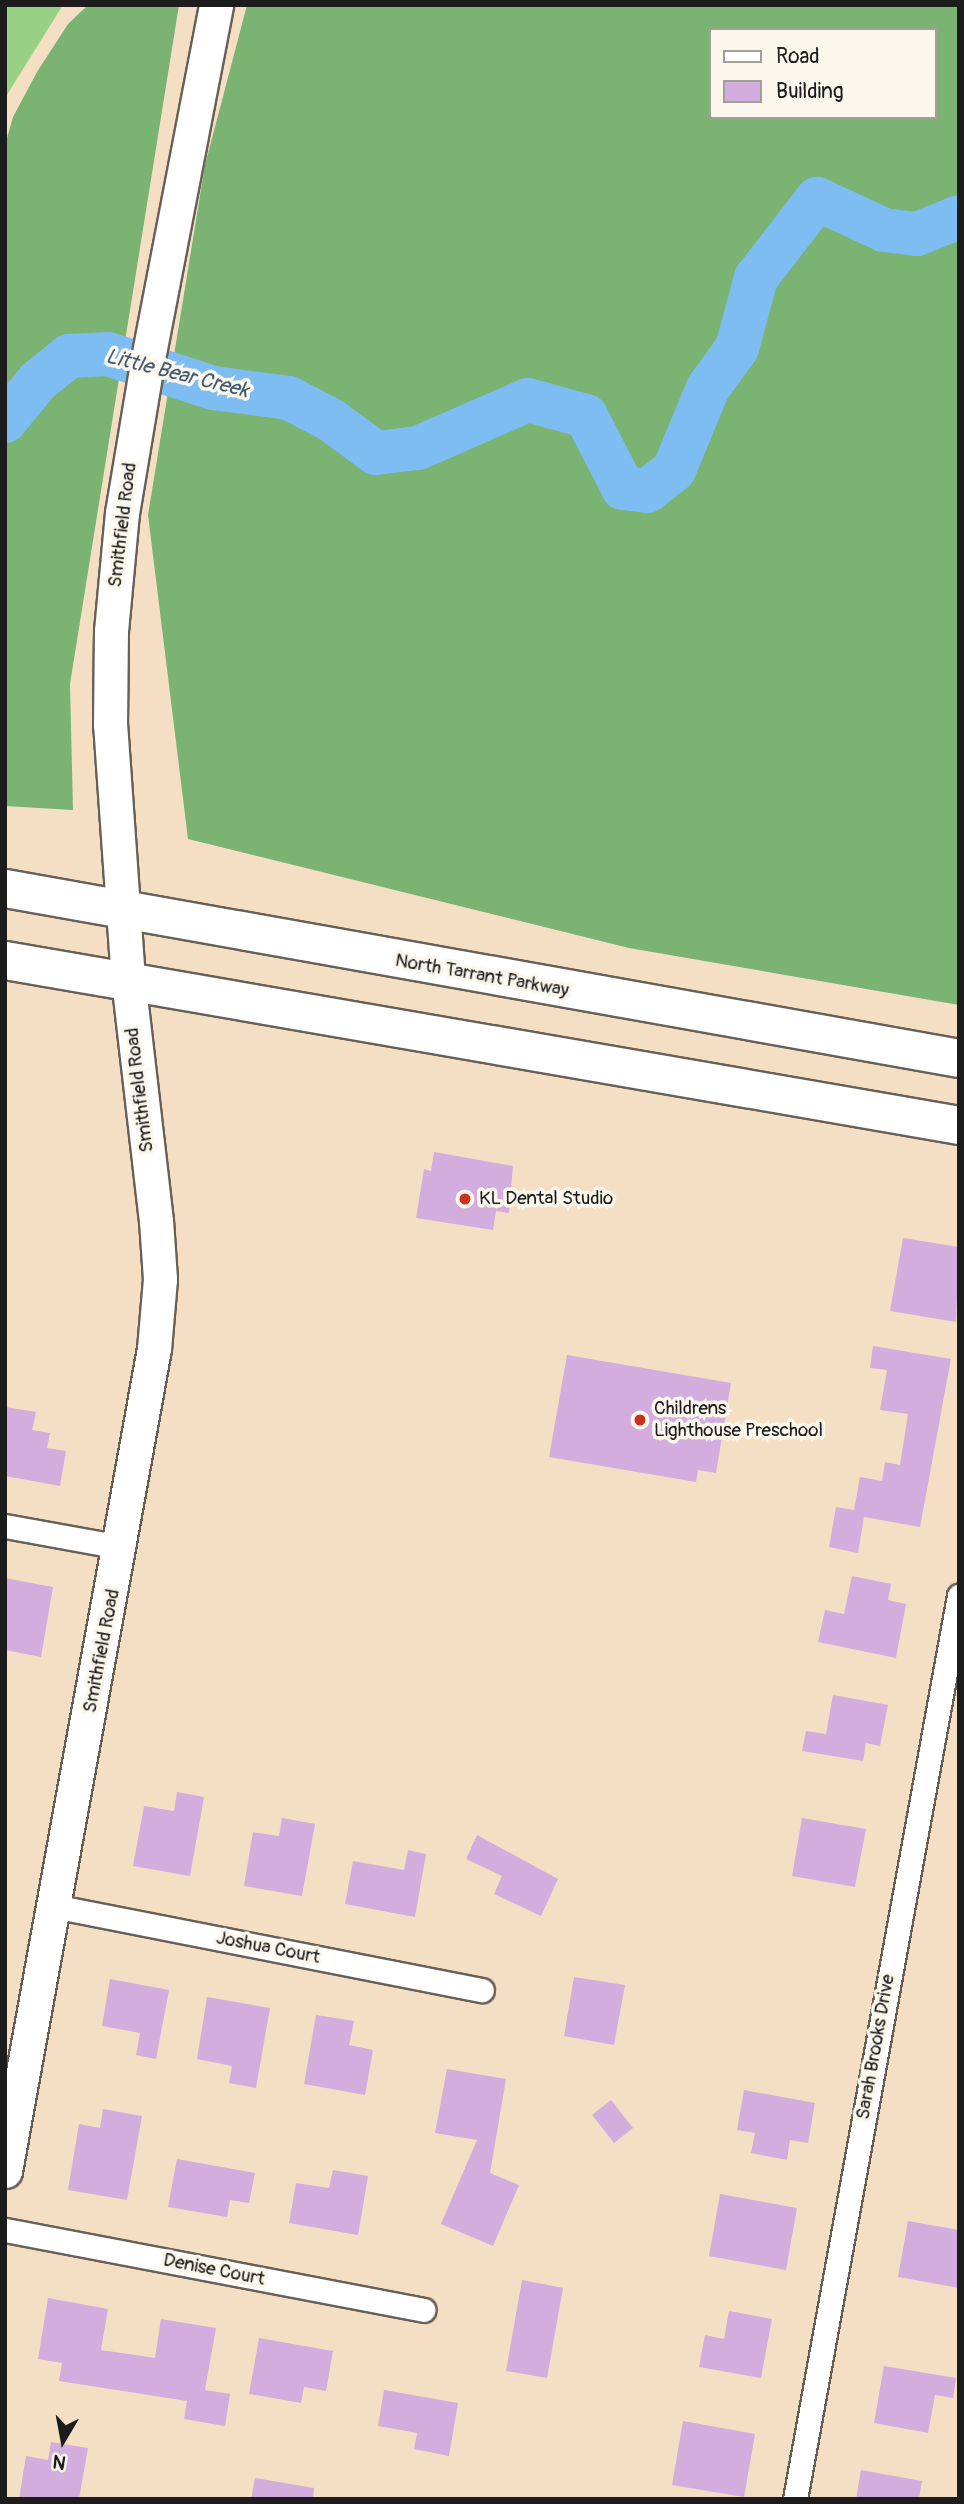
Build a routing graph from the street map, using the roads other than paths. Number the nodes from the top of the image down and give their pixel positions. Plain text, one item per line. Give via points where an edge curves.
1 (216, 5) edge
2 (5, 888) edge
3 (124, 908) junction
4 (5, 960) edge
5 (128, 980) junction
6 (959, 1058) edge
7 (959, 1125) edge
8 (5, 1526) edge
9 (121, 1547) junction
10 (959, 1596) edge
11 (53, 1906) junction
12 (482, 1990) dead end
13 (5, 2171) edge
14 (5, 2230) edge
15 (423, 2310) dead end
16 (795, 2499) edge

1 - 3 main road, Smithfield Road via 122,513 111,631 110,725
2 - 3 main road, North Tarrant Parkway
3 - 5 main road, Smithfield Road
3 - 6 main road, North Tarrant Parkway via 392,961
4 - 5 main road
5 - 7 main road
5 - 9 main road, Smithfield Road via 160,1279 154,1349
8 - 9 street
9 - 11 main road, Smithfield Road
10 - 16 street, Sarah Brooks Drive
11 - 12 street, Joshua Court
11 - 13 main road, Smithfield Road
14 - 15 street, Denise Court

